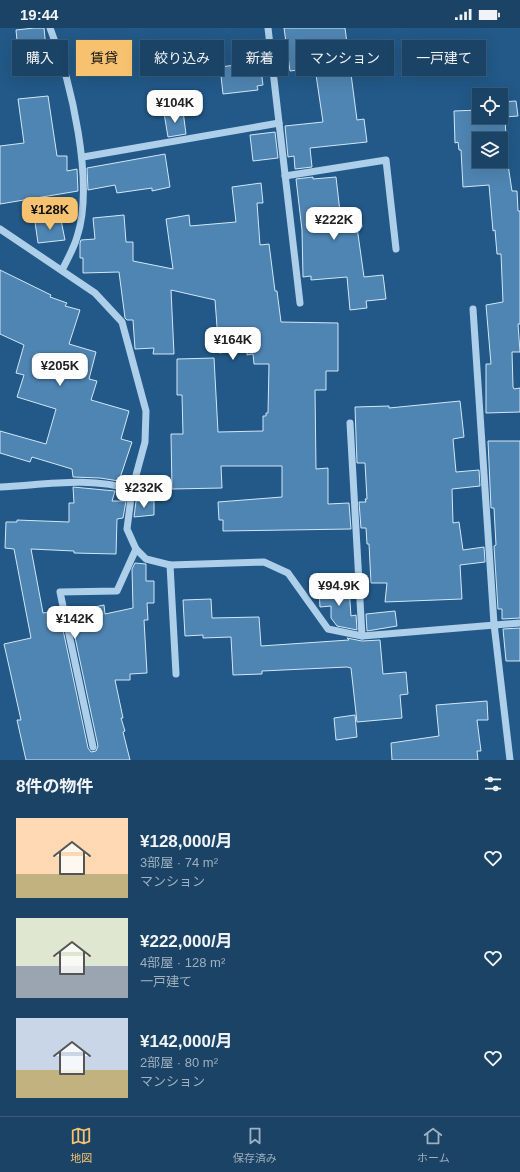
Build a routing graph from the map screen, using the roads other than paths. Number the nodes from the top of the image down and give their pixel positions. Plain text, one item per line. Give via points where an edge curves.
1 (50, 28) edge
2 (268, 28) edge
3 (279, 123) junction
4 (82, 157) junction
5 (285, 176) junction
6 (0, 229) edge
7 (396, 249) dead end
8 (62, 270) junction
9 (300, 303) dead end
10 (473, 309) dead end
11 (350, 423) dead end
12 (0, 487) edge
13 (132, 490) junction
14 (136, 549) junction
15 (170, 565) junction
16 (520, 622) edge
17 (494, 624) junction
18 (362, 636) junction
19 (176, 674) dead end
20 (93, 747) dead end
21 (510, 760) edge

1 - 4 street via 62,58
2 - 3 street
3 - 4 street
3 - 5 street
4 - 8 street via 84,195 78,237
5 - 7 street via 386,160
5 - 9 street
6 - 8 street
8 - 13 street via 95,293 122,322 146,411 145,442
10 - 17 street
11 - 18 street
12 - 13 street via 86,482
13 - 14 street via 127,529
14 - 15 street via 146,559
14 - 20 street via 117,591 60,592
15 - 18 street via 264,562 288,573 328,629
15 - 19 street
16 - 17 street
17 - 18 street
17 - 21 street

